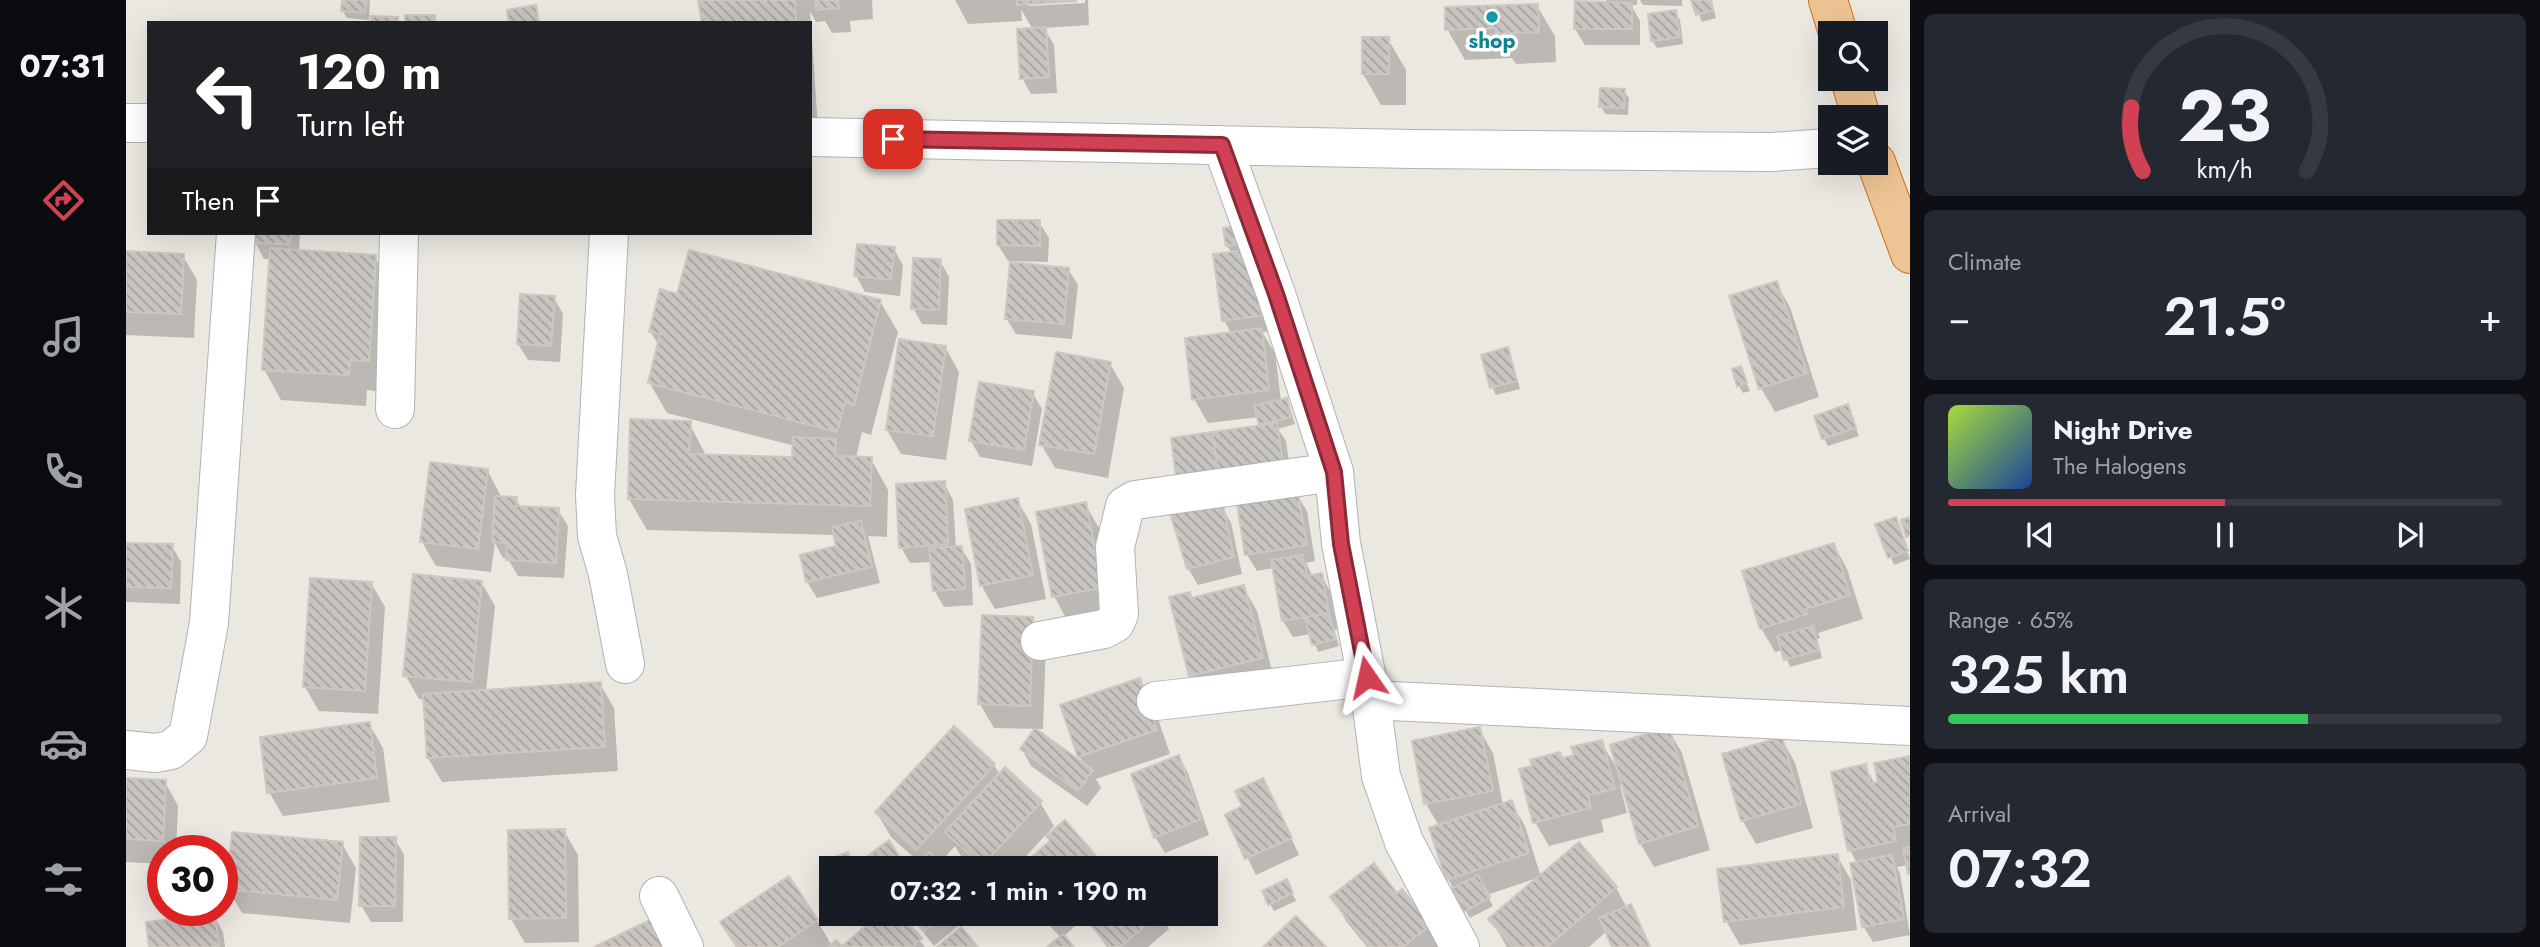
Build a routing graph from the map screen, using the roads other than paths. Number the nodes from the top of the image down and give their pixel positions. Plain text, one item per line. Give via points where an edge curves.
1 (1828, 0) edge
2 (1834, 21) edge
3 (126, 122) edge
4 (147, 123) edge
5 (812, 137) edge
6 (1222, 145) junction
7 (1818, 149) edge
8 (1881, 175) edge
9 (236, 235) edge
10 (398, 235) edge
11 (609, 235) edge
12 (1910, 254) edge
13 (395, 408) dead end
14 (1334, 472) junction
15 (1040, 641) dead end
16 (625, 664) dead end
17 (1369, 689) junction
18 (1156, 701) dead end
19 (1910, 726) edge
20 (126, 750) edge
21 (659, 896) dead end
22 (684, 947) edge
23 (1460, 947) edge

1 - 2 highway
3 - 4 street
5 - 6 street
6 - 7 street via 1758,152
6 - 14 street
8 - 12 highway
9 - 20 street via 209,623 188,736 172,750
10 - 13 street
11 - 16 street via 597,536
14 - 15 street via 1135,500 1125,506 1115,547 1119,614 1115,623
14 - 17 street via 1341,544
17 - 18 street
17 - 19 street
17 - 23 street via 1381,776 1404,842
21 - 22 street

